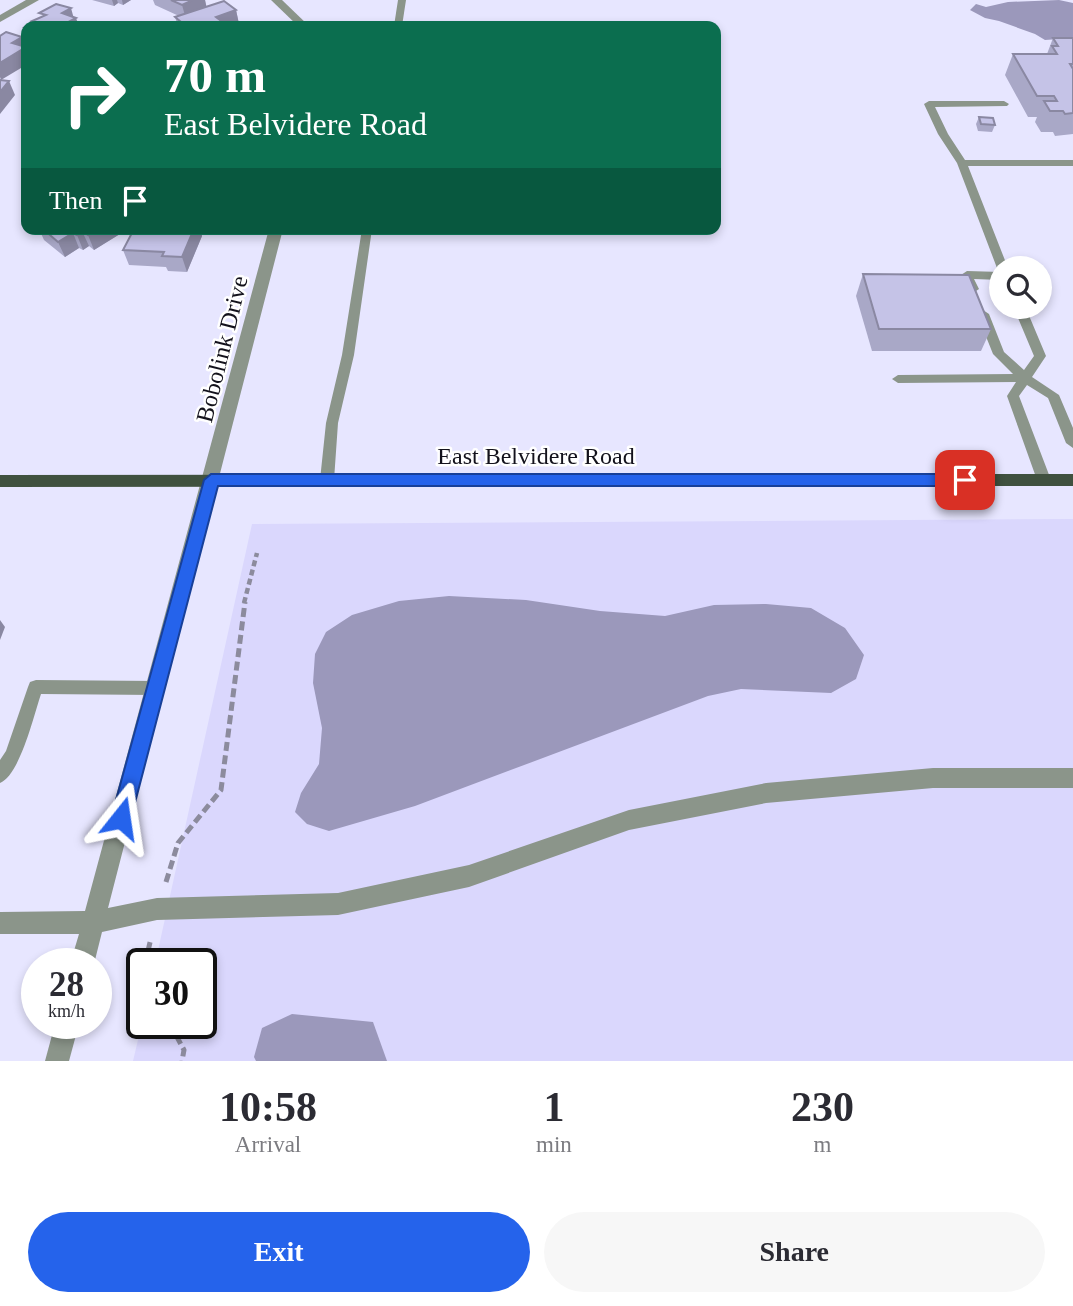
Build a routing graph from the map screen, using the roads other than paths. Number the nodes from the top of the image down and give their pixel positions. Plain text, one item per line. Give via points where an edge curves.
1 (34, 0) edge
2 (276, 0) edge
3 (402, 0) edge
4 (0, 19) edge
5 (299, 21) edge
6 (399, 21) edge
7 (1004, 104) dead end
8 (962, 163) junction
9 (1073, 163) edge
10 (274, 235) edge
11 (366, 235) edge
12 (998, 256) edge
13 (989, 276) edge
14 (1024, 319) edge
15 (1025, 378) junction
16 (898, 379) dead end
17 (1073, 443) edge
18 (211, 480) junction
19 (327, 480) junction
20 (1044, 480) junction
21 (1073, 480) edge
22 (0, 481) edge
23 (156, 688) junction
24 (0, 775) edge
25 (1073, 778) edge
26 (93, 922) junction
27 (0, 923) edge
28 (86, 948) edge
29 (63, 1039) edge
30 (57, 1061) edge

1 - 4 street
2 - 5 street
3 - 6 lane
7 - 8 lane via 929,104
8 - 9 lane
8 - 12 lane
10 - 18 street, Bobolink Drive
11 - 19 lane via 348,355 332,423
13 - 15 lane via 967,275 999,354
14 - 15 lane via 1040,356
15 - 16 lane
15 - 17 lane via 1053,395
15 - 20 lane via 1013,396
18 - 19 main road, East Belvidere Road
18 - 22 main road, East Belvidere Road
18 - 23 street, Bobolink Drive
19 - 20 main road, East Belvidere Road
20 - 21 main road, East Belvidere Road
23 - 24 lane via 36,687 13,754
23 - 26 street, Bobolink Drive
25 - 26 street via 933,778 766,793 629,820 469,876 338,904 157,909
26 - 27 street
26 - 28 street, Bobolink Drive
29 - 30 street

